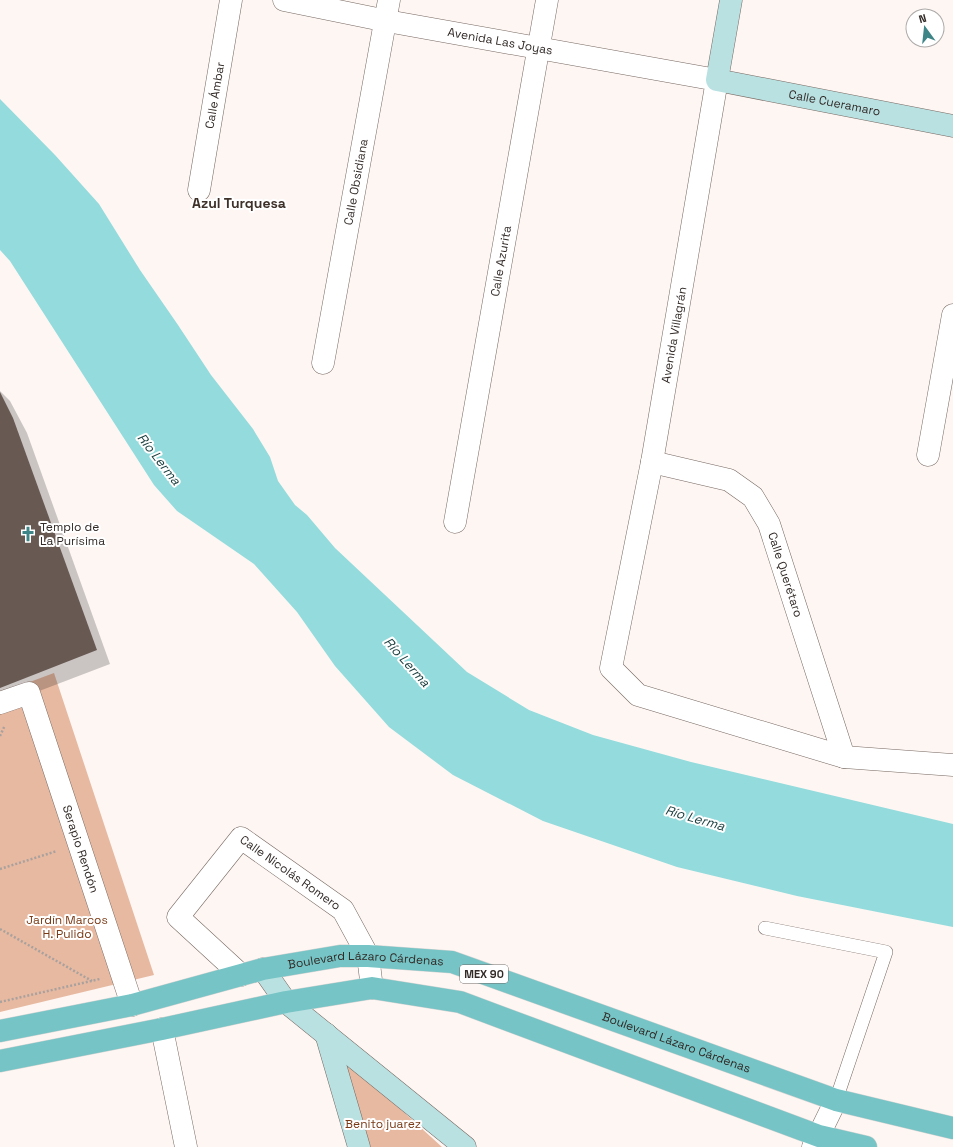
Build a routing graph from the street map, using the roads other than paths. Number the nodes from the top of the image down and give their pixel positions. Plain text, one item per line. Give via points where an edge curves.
1 (231, 0) edge
2 (284, 0) edge
3 (547, 0) edge
4 (730, 0) edge
5 (388, 10) edge
6 (538, 48) junction
7 (716, 80) junction
8 (953, 126) edge
9 (199, 190) dead end
10 (953, 315) edge
11 (323, 363) dead end
12 (928, 455) dead end
13 (652, 462) junction
14 (454, 522) dead end
15 (0, 704) edge
16 (844, 757) junction
17 (953, 766) edge
18 (765, 928) dead end
19 (368, 956) junction
20 (263, 969) junction
21 (241, 975) junction
22 (372, 988) junction
23 (286, 1002) junction
24 (132, 1005) junction
25 (162, 1030) junction
26 (0, 1031) edge
27 (326, 1034) junction
28 (0, 1061) edge
29 (836, 1100) junction
30 (953, 1128) edge
31 (816, 1141) edge
32 (186, 1147) edge
33 (359, 1147) edge
34 (465, 1147) edge
35 (866, 1147) edge

1 - 9 street, Calle Ámbar
2 - 5 street, Avenida Las Joyas
3 - 6 street, Calle Azurita
4 - 7 street, Avenida Villagrán
5 - 6 street, Avenida Las Joyas
5 - 11 street, Calle Obsidiana
6 - 7 street, Avenida Las Joyas
6 - 14 street, Calle Azurita
7 - 8 street, Calle Cueramaro
7 - 13 street, Avenida Villagrán
10 - 12 street
13 - 16 street, Calle Querétaro via 729,480 753,497 769,524
13 - 16 street, Avenida Villagrán via 611,668 638,695
15 - 24 street, Serapio Rendón via 29,694
16 - 17 street
18 - 29 lane via 886,952
19 - 20 main road, Boulevard Lázaro Cárdenas / MEX 90 via 340,956
19 - 21 street, Calle Nicolás Romero via 343,910 241,838 178,917
19 - 22 street, Calle Nicolás Romero
19 - 29 main road, Boulevard Lázaro Cárdenas / MEX 90 via 452,962
20 - 21 main road, Boulevard Lázaro Cárdenas / MEX 90
20 - 23 street
21 - 24 main road, Boulevard Lázaro Cárdenas / MEX 90
22 - 23 main road, Boulevard Lázaro Cárdenas
22 - 31 main road, Boulevard Lázaro Cárdenas via 460,1002
23 - 25 main road, Boulevard Lázaro Cárdenas
23 - 27 street
24 - 26 main road, Boulevard Lázaro Cárdenas / MEX 90
25 - 28 main road, Boulevard Lázaro Cárdenas
25 - 32 street
27 - 33 street
27 - 34 street
29 - 30 main road, Boulevard Lázaro Cárdenas / MEX 90
29 - 31 street
31 - 35 main road, Boulevard Lázaro Cárdenas

